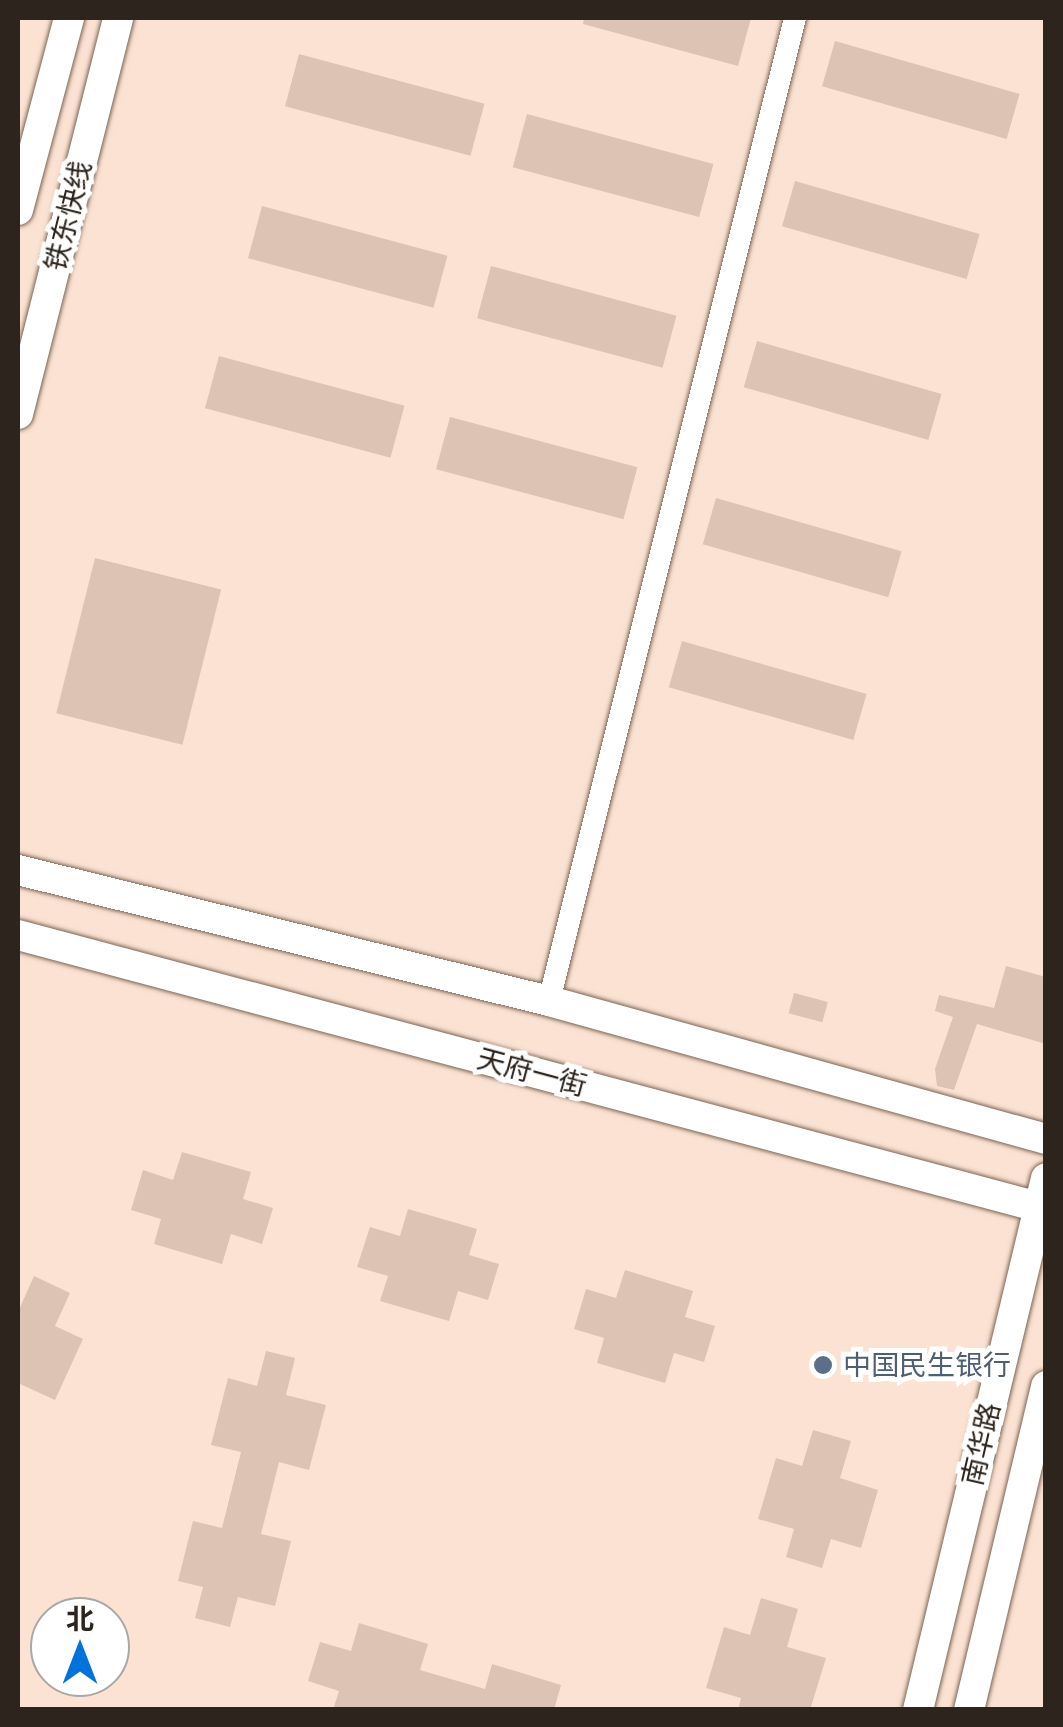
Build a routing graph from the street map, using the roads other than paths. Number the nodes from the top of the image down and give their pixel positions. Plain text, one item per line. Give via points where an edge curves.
1 (69, 18) edge
2 (118, 18) edge
3 (795, 18) edge
4 (18, 210) edge
5 (18, 414) edge
6 (18, 870) edge
7 (18, 935) edge
8 (549, 1001) junction
9 (1046, 1140) edge
10 (1043, 1198) edge
11 (1046, 1386) edge
12 (918, 1710) edge
13 (968, 1710) edge

1 - 4 main road, 铁东快线
2 - 5 main road, 铁东快线
3 - 8 street
6 - 8 main road
7 - 10 main road, 天府一街
8 - 9 main road
10 - 12 main road, 南华路
11 - 13 main road

